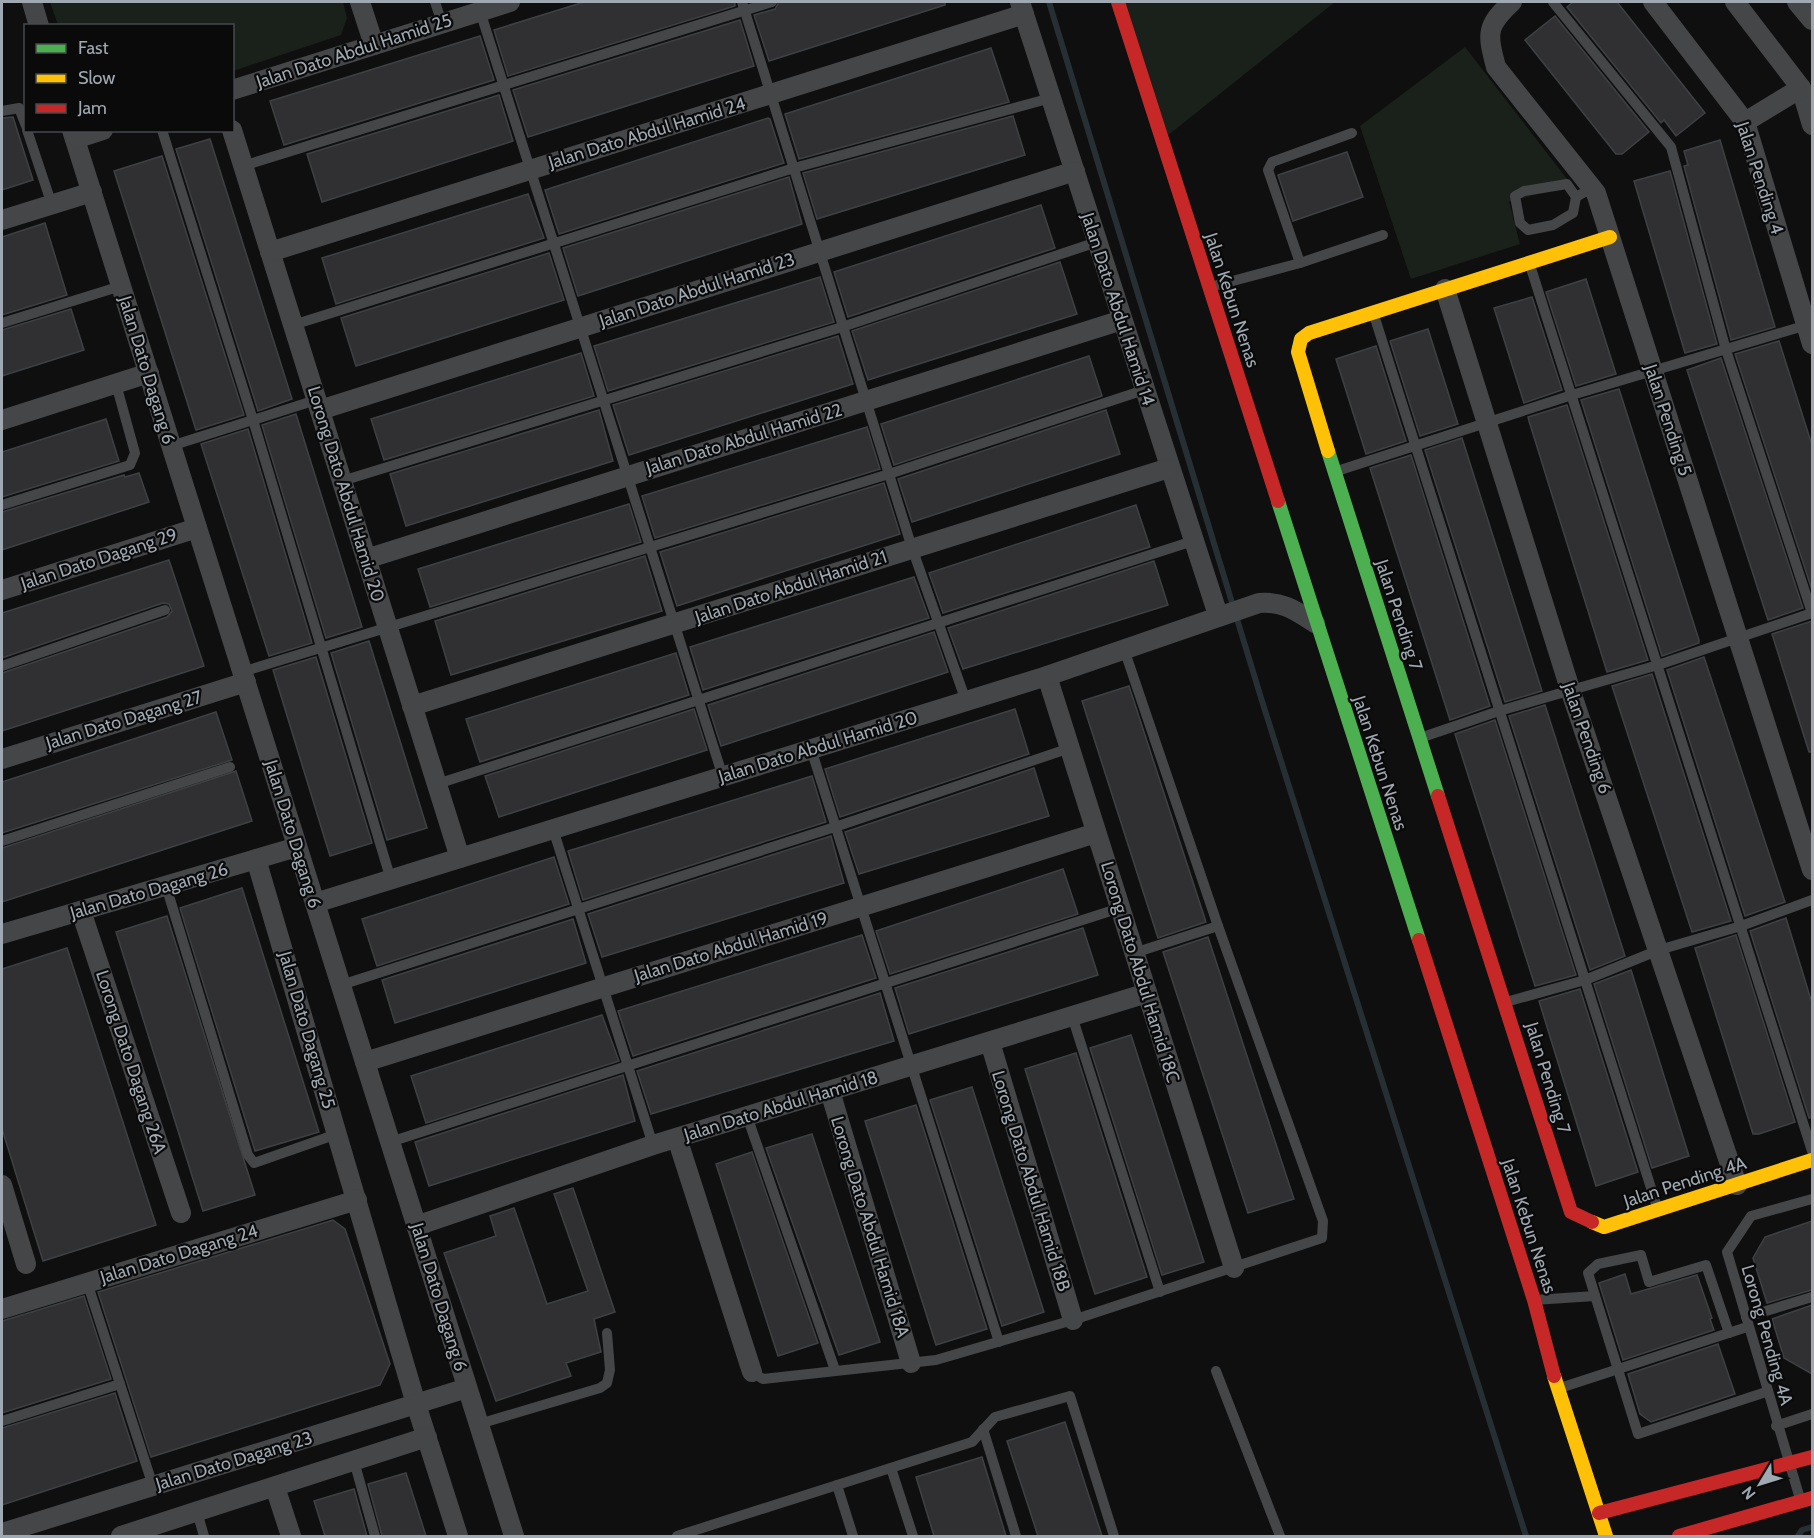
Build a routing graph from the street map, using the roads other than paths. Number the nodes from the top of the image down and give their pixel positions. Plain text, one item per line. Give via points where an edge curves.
1 (32, 2) edge
2 (360, 2) edge
3 (435, 2) edge
4 (510, 2) edge
5 (772, 2) edge
6 (1118, 2) edge
7 (1512, 2) edge
8 (1553, 2) edge
9 (1653, 2) edge
10 (1736, 2) edge
11 (1797, 2) edge
12 (743, 6) edge
13 (1022, 8) edge
14 (480, 11) junction
15 (1812, 20) edge
16 (442, 23) junction
17 (38, 24) edge
18 (374, 45) junction
19 (504, 85) junction
20 (1801, 88) junction
21 (234, 89) edge
22 (772, 93) junction
23 (1051, 98) junction
24 (2, 111) edge
25 (24, 122) edge
26 (1745, 122) junction
27 (1812, 125) edge
28 (27, 132) edge
29 (91, 132) edge
30 (163, 132) edge
31 (233, 132) edge
32 (1352, 133) dead end
33 (74, 135) edge
34 (243, 166) junction
35 (794, 168) junction
36 (531, 169) junction
37 (1075, 171) junction
38 (92, 192) junction
39 (1584, 192) junction
40 (52, 205) junction
41 (2, 220) edge
42 (1383, 235) dead end
43 (1610, 237) junction
44 (1097, 242) junction
45 (554, 244) junction
46 (270, 252) junction
47 (819, 252) junction
48 (1529, 262) junction
49 (1300, 263) junction
50 (121, 286) junction
51 (1210, 287) junction
52 (1445, 289) junction
53 (1373, 312) junction
54 (1122, 320) junction
55 (2, 323) edge
56 (293, 325) junction
57 (580, 327) junction
58 (842, 327) junction
59 (1810, 334) edge
60 (1726, 350) junction
61 (148, 373) junction
62 (1653, 373) junction
63 (116, 384) junction
64 (1144, 390) junction
65 (1572, 395) junction
66 (604, 401) junction
67 (865, 401) junction
68 (318, 405) junction
69 (2, 420) edge
70 (254, 420) junction
71 (1488, 423) junction
72 (1414, 445) junction
73 (171, 446) junction
74 (1169, 468) junction
75 (1334, 472) junction
76 (889, 474) junction
77 (628, 476) junction
78 (342, 481) junction
79 (2, 505) edge
80 (197, 528) junction
81 (1193, 542) junction
82 (650, 547) junction
83 (912, 548) junction
84 (366, 559) junction
85 (2, 590) edge
86 (165, 610) dead end
87 (1812, 613) edge
88 (1218, 615) junction
89 (939, 623) junction
90 (1316, 623) junction
91 (674, 624) junction
92 (388, 627) junction
93 (1738, 638) junction
94 (321, 647) junction
95 (1124, 649) junction
96 (1658, 665) junction
97 (2, 666) edge
98 (1047, 676) junction
99 (244, 677) junction
100 (1570, 689) junction
101 (699, 701) junction
102 (966, 701) junction
103 (412, 706) junction
104 (1499, 711) junction
105 (1420, 738) junction
106 (1070, 748) junction
107 (811, 749) junction
108 (2, 759) edge
109 (230, 767) dead end
110 (723, 777) junction
111 (437, 784) junction
112 (835, 827) junction
113 (553, 829) junction
114 (1096, 833) junction
115 (2, 841) edge
116 (297, 847) junction
117 (460, 858) junction
118 (256, 859) junction
119 (1812, 870) edge
120 (390, 880) junction
121 (166, 886) junction
122 (1812, 900) edge
123 (315, 903) junction
124 (860, 907) junction
125 (578, 908) junction
126 (1120, 908) junction
127 (81, 911) junction
128 (1218, 926) junction
129 (1741, 926) junction
130 (2, 934) edge
131 (1659, 950) junction
132 (1134, 953) junction
133 (1585, 980) junction
134 (884, 982) junction
135 (341, 985) junction
136 (603, 987) junction
137 (1147, 993) junction
138 (1506, 1002) junction
139 (1072, 1016) junction
140 (990, 1042) junction
141 (365, 1062) junction
142 (628, 1064) junction
143 (911, 1066) junction
144 (830, 1091) junction
145 (747, 1116) junction
146 (337, 1134) junction
147 (677, 1138) junction
148 (390, 1142) junction
149 (653, 1145) junction
150 (1812, 1151) edge
151 (1812, 1160) edge
152 (2, 1185) edge
153 (1737, 1185) junction
154 (1812, 1199) edge
155 (357, 1200) junction
156 (1658, 1210) junction
157 (1571, 1212) joint
158 (181, 1213) dead end
159 (417, 1226) junction
160 (27, 1264) dead end
161 (1234, 1268) junction
162 (87, 1282) junction
163 (1160, 1292) junction
164 (1595, 1296) junction
165 (1812, 1297) edge
166 (1534, 1300) junction
167 (2, 1309) edge
168 (1073, 1320) junction
169 (1746, 1322) junction
170 (607, 1333) dead end
171 (1729, 1333) junction
172 (999, 1342) junction
173 (911, 1363) junction
174 (835, 1370) junction
175 (1216, 1371) dead end
176 (1618, 1371) junction
177 (752, 1372) joint
178 (120, 1384) junction
179 (467, 1388) junction
180 (1557, 1389) junction
181 (1766, 1392) junction
182 (416, 1404) junction
183 (1812, 1414) edge
184 (2, 1421) edge
185 (479, 1424) junction
186 (1776, 1426) junction
187 (983, 1430) junction
188 (427, 1437) junction
189 (1812, 1457) edge
190 (354, 1461) junction
191 (1788, 1465) junction
192 (891, 1468) junction
193 (837, 1485) junction
194 (153, 1486) junction
195 (275, 1487) junction
196 (1807, 1500) edge
197 (197, 1512) junction
198 (1599, 1513) junction
199 (2, 1533) edge
200 (121, 1536) edge
201 (204, 1536) edge
202 (291, 1536) edge
203 (375, 1536) edge
204 (458, 1536) edge
205 (514, 1536) edge
206 (677, 1536) edge
207 (853, 1536) edge
208 (913, 1536) edge
209 (1016, 1536) edge
210 (1114, 1536) edge
211 (1280, 1536) edge
212 (1606, 1536) edge
213 (1679, 1536) edge

1 - 17 street
2 - 18 street
3 - 16 lane
4 - 14 street, Jalan Dato Abdul Hamid 25
5 - 12 lane
6 - 51 street, Jalan Kebun Nenas
7 - 39 street, Jalan Pending 5 via 1493,20 1490,42 1496,67
8 - 60 lane via 1671,147
9 - 26 street, Jalan Pending 4
10 - 20 street
11 - 15 street
12 - 19 lane
12 - 22 lane
13 - 22 street, Jalan Dato Abdul Hamid 24
13 - 23 street, Jalan Dato Abdul Hamid 14
14 - 16 street, Jalan Dato Abdul Hamid 25
14 - 19 lane
16 - 18 street, Jalan Dato Abdul Hamid 25
18 - 21 street, Jalan Dato Abdul Hamid 25
19 - 34 lane
19 - 36 lane
20 - 26 street
20 - 27 street
22 - 35 lane
22 - 36 street, Jalan Dato Abdul Hamid 24
23 - 35 lane
23 - 37 street, Jalan Dato Abdul Hamid 14
24 - 25 lane via 19,108
26 - 59 street, Jalan Pending 4
28 - 40 lane
29 - 33 street
30 - 70 lane
31 - 34 street, Lorong Dato Abdul Hamid 20
32 - 49 lane via 1272,162 1268,170
33 - 38 street, Jalan Dato Dagang 6
34 - 46 street, Lorong Dato Abdul Hamid 20
35 - 45 lane
35 - 47 lane
36 - 45 lane
36 - 46 street, Jalan Dato Abdul Hamid 24
37 - 44 street, Jalan Dato Abdul Hamid 14
37 - 47 street, Jalan Dato Abdul Hamid 23
38 - 40 street
38 - 50 street, Jalan Dato Dagang 6
39 - 39 lane via 1573,213 1553,225 1528,230 1520,223 1515,196 1524,190 1567,184
39 - 43 street, Jalan Pending 5
40 - 41 street
42 - 49 lane
43 - 48 street, Jalan Pending 7
43 - 62 street, Jalan Pending 5
44 - 54 street, Jalan Dato Abdul Hamid 14
44 - 58 lane
45 - 56 lane
45 - 57 lane
46 - 56 street, Lorong Dato Abdul Hamid 20
47 - 57 street, Jalan Dato Abdul Hamid 23
47 - 58 lane
48 - 52 street, Jalan Pending 7
48 - 65 lane
49 - 51 lane
50 - 55 lane
50 - 61 street, Jalan Dato Dagang 6
51 - 90 street, Jalan Kebun Nenas
52 - 53 street, Jalan Pending 7
52 - 71 street, Jalan Pending 6
53 - 72 lane
53 - 75 street, Jalan Pending 7 via 1301,339 1298,352
54 - 64 street, Jalan Dato Abdul Hamid 14
54 - 67 street, Jalan Dato Abdul Hamid 22
56 - 68 street, Lorong Dato Abdul Hamid 20
57 - 66 lane
57 - 68 street, Jalan Dato Abdul Hamid 23
58 - 66 lane
58 - 67 lane
59 - 60 lane
60 - 62 lane
60 - 87 lane
61 - 63 street
61 - 73 street, Jalan Dato Dagang 6
62 - 65 lane
62 - 93 street, Jalan Pending 5
63 - 69 street
63 - 79 lane via 135,453 130,465
64 - 74 street, Jalan Dato Abdul Hamid 14
64 - 76 lane
65 - 71 lane
65 - 96 lane
66 - 77 lane
66 - 78 lane
67 - 76 lane
67 - 77 street, Jalan Dato Abdul Hamid 22
68 - 70 lane
68 - 78 street, Lorong Dato Abdul Hamid 20
70 - 73 lane
70 - 94 lane
71 - 72 lane
71 - 100 street, Jalan Pending 6
72 - 75 lane
72 - 104 lane
73 - 80 street, Jalan Dato Dagang 6
74 - 81 street, Jalan Dato Abdul Hamid 14
74 - 83 street, Jalan Dato Abdul Hamid 21
75 - 105 street, Jalan Pending 7
76 - 82 lane
76 - 83 lane
77 - 82 lane
77 - 84 street, Jalan Dato Abdul Hamid 22
78 - 84 street, Lorong Dato Abdul Hamid 20
80 - 85 street, Jalan Dato Dagang 29
80 - 99 street, Jalan Dato Dagang 6
81 - 88 street, Jalan Dato Abdul Hamid 14
81 - 89 lane
82 - 91 lane
82 - 92 lane
83 - 89 lane
83 - 91 street, Jalan Dato Abdul Hamid 21
84 - 92 street, Lorong Dato Abdul Hamid 20
86 - 97 lane
87 - 93 lane
88 - 90 street, Jalan Dato Abdul Hamid 20 via 1275,602
88 - 95 street, Jalan Dato Abdul Hamid 20
89 - 101 lane
89 - 102 lane
90 - 166 street, Jalan Kebun Nenas
91 - 101 lane
91 - 103 street, Jalan Dato Abdul Hamid 21
92 - 94 lane
92 - 103 street, Lorong Dato Abdul Hamid 20
93 - 96 lane
93 - 119 street, Jalan Pending 5
94 - 99 lane
94 - 120 lane
95 - 98 street, Jalan Dato Abdul Hamid 20
95 - 128 lane
96 - 100 lane
96 - 129 lane
98 - 102 street, Jalan Dato Abdul Hamid 20
98 - 106 street, Lorong Dato Abdul Hamid 18C
99 - 108 street, Jalan Dato Dagang 27
99 - 116 street, Jalan Dato Dagang 6
100 - 104 lane
100 - 131 street, Jalan Pending 6
101 - 110 lane
101 - 111 lane
102 - 107 street, Jalan Dato Abdul Hamid 20
103 - 111 street, Lorong Dato Abdul Hamid 20
104 - 105 lane
104 - 133 lane
105 - 138 street, Jalan Pending 7
106 - 112 lane
106 - 114 street, Lorong Dato Abdul Hamid 18C
107 - 110 street, Jalan Dato Abdul Hamid 20
107 - 112 lane
109 - 115 lane
110 - 113 street, Jalan Dato Abdul Hamid 20
111 - 117 street, Lorong Dato Abdul Hamid 20
112 - 124 lane
112 - 125 lane
113 - 117 street, Jalan Dato Abdul Hamid 20
113 - 125 lane
114 - 124 street, Jalan Dato Abdul Hamid 19
114 - 126 street, Lorong Dato Abdul Hamid 18C
116 - 118 street, Jalan Dato Dagang 26
116 - 123 street, Jalan Dato Dagang 6
117 - 120 street, Jalan Dato Abdul Hamid 20
118 - 121 street, Jalan Dato Dagang 26
118 - 146 street, Jalan Dato Dagang 25
120 - 123 street, Jalan Dato Abdul Hamid 20
121 - 127 street, Jalan Dato Dagang 26
121 - 146 lane via 248,1155 254,1163
122 - 129 lane
123 - 135 street, Jalan Dato Dagang 6
124 - 134 lane
124 - 136 street, Jalan Dato Abdul Hamid 19
125 - 135 lane
125 - 136 lane
126 - 132 street, Lorong Dato Abdul Hamid 18C
126 - 134 lane
127 - 130 street, Jalan Dato Dagang 26
127 - 158 street, Lorong Dato Dagang 26A
128 - 132 lane
128 - 161 lane via 1323,1221 1322,1238
129 - 131 lane
129 - 150 lane
131 - 133 lane
131 - 153 street, Jalan Pending 6
132 - 137 street, Lorong Dato Abdul Hamid 18C
133 - 138 lane
133 - 156 lane
134 - 142 lane
134 - 143 lane
135 - 141 street, Jalan Dato Dagang 6
136 - 141 street, Jalan Dato Abdul Hamid 19
136 - 142 lane
137 - 139 street, Jalan Dato Abdul Hamid 18
137 - 161 street, Lorong Dato Abdul Hamid 18C
138 - 157 street, Jalan Pending 7
139 - 140 street, Jalan Dato Abdul Hamid 18
139 - 163 lane
140 - 143 street, Jalan Dato Abdul Hamid 18
140 - 168 street, Lorong Dato Abdul Hamid 18B
141 - 148 street, Jalan Dato Dagang 6
142 - 148 lane
142 - 149 lane
143 - 144 street, Jalan Dato Abdul Hamid 18
143 - 172 lane
144 - 145 street, Jalan Dato Abdul Hamid 18
144 - 173 street, Lorong Dato Abdul Hamid 18A
145 - 147 street, Jalan Dato Abdul Hamid 18
145 - 174 lane
146 - 155 street, Jalan Dato Dagang 25
147 - 149 street, Jalan Dato Abdul Hamid 18
147 - 177 street
148 - 159 street, Jalan Dato Dagang 6
149 - 159 street, Jalan Dato Abdul Hamid 18
151 - 153 street, Jalan Pending 4A
152 - 160 street
153 - 156 street, Jalan Pending 4A
154 - 169 lane, Lorong Pending 4A via 1751,1216 1734,1238 1727,1252
155 - 162 street, Jalan Dato Dagang 24
155 - 182 street, Jalan Dato Dagang 25
156 - 157 street, Jalan Pending 4A via 1604,1227
159 - 179 street, Jalan Dato Dagang 6
161 - 163 lane
162 - 167 street, Jalan Dato Dagang 24
162 - 178 lane
163 - 168 lane
164 - 166 lane
164 - 171 lane via 1588,1273 1598,1264 1641,1255 1649,1282 1706,1265
164 - 176 lane
165 - 169 lane
166 - 180 street, Jalan Kebun Nenas
168 - 172 lane
169 - 171 lane
169 - 181 lane, Lorong Pending 4A
170 - 185 lane via 610,1370 607,1383 600,1388
171 - 176 lane
172 - 173 lane
173 - 174 lane
174 - 177 lane via 763,1379
175 - 211 lane
176 - 180 lane
176 - 181 lane via 1638,1434
178 - 184 lane
178 - 194 lane
179 - 182 street, Jalan Dato Dagang 23
179 - 185 street, Jalan Dato Dagang 6
180 - 198 street, Jalan Kebun Nenas
181 - 186 lane, Lorong Pending 4A
182 - 188 street
182 - 194 street, Jalan Dato Dagang 23
183 - 186 lane
185 - 205 street, Jalan Dato Dagang 6
186 - 191 lane, Lorong Pending 4A
187 - 192 lane via 972,1442
187 - 209 lane
187 - 210 lane via 995,1417 1070,1396
188 - 190 street, Jalan Dato Dagang 23
188 - 204 street
189 - 191 street
190 - 195 street, Jalan Dato Dagang 23
190 - 203 lane
191 - 196 lane, Lorong Pending 4A
191 - 198 street
192 - 193 lane
192 - 208 lane
193 - 206 lane
193 - 207 lane
194 - 199 street, Jalan Dato Dagang 23
195 - 197 street, Jalan Dato Dagang 23
195 - 202 street
196 - 213 street
197 - 200 street, Jalan Dato Dagang 23
197 - 201 lane
198 - 212 street, Jalan Kebun Nenas

